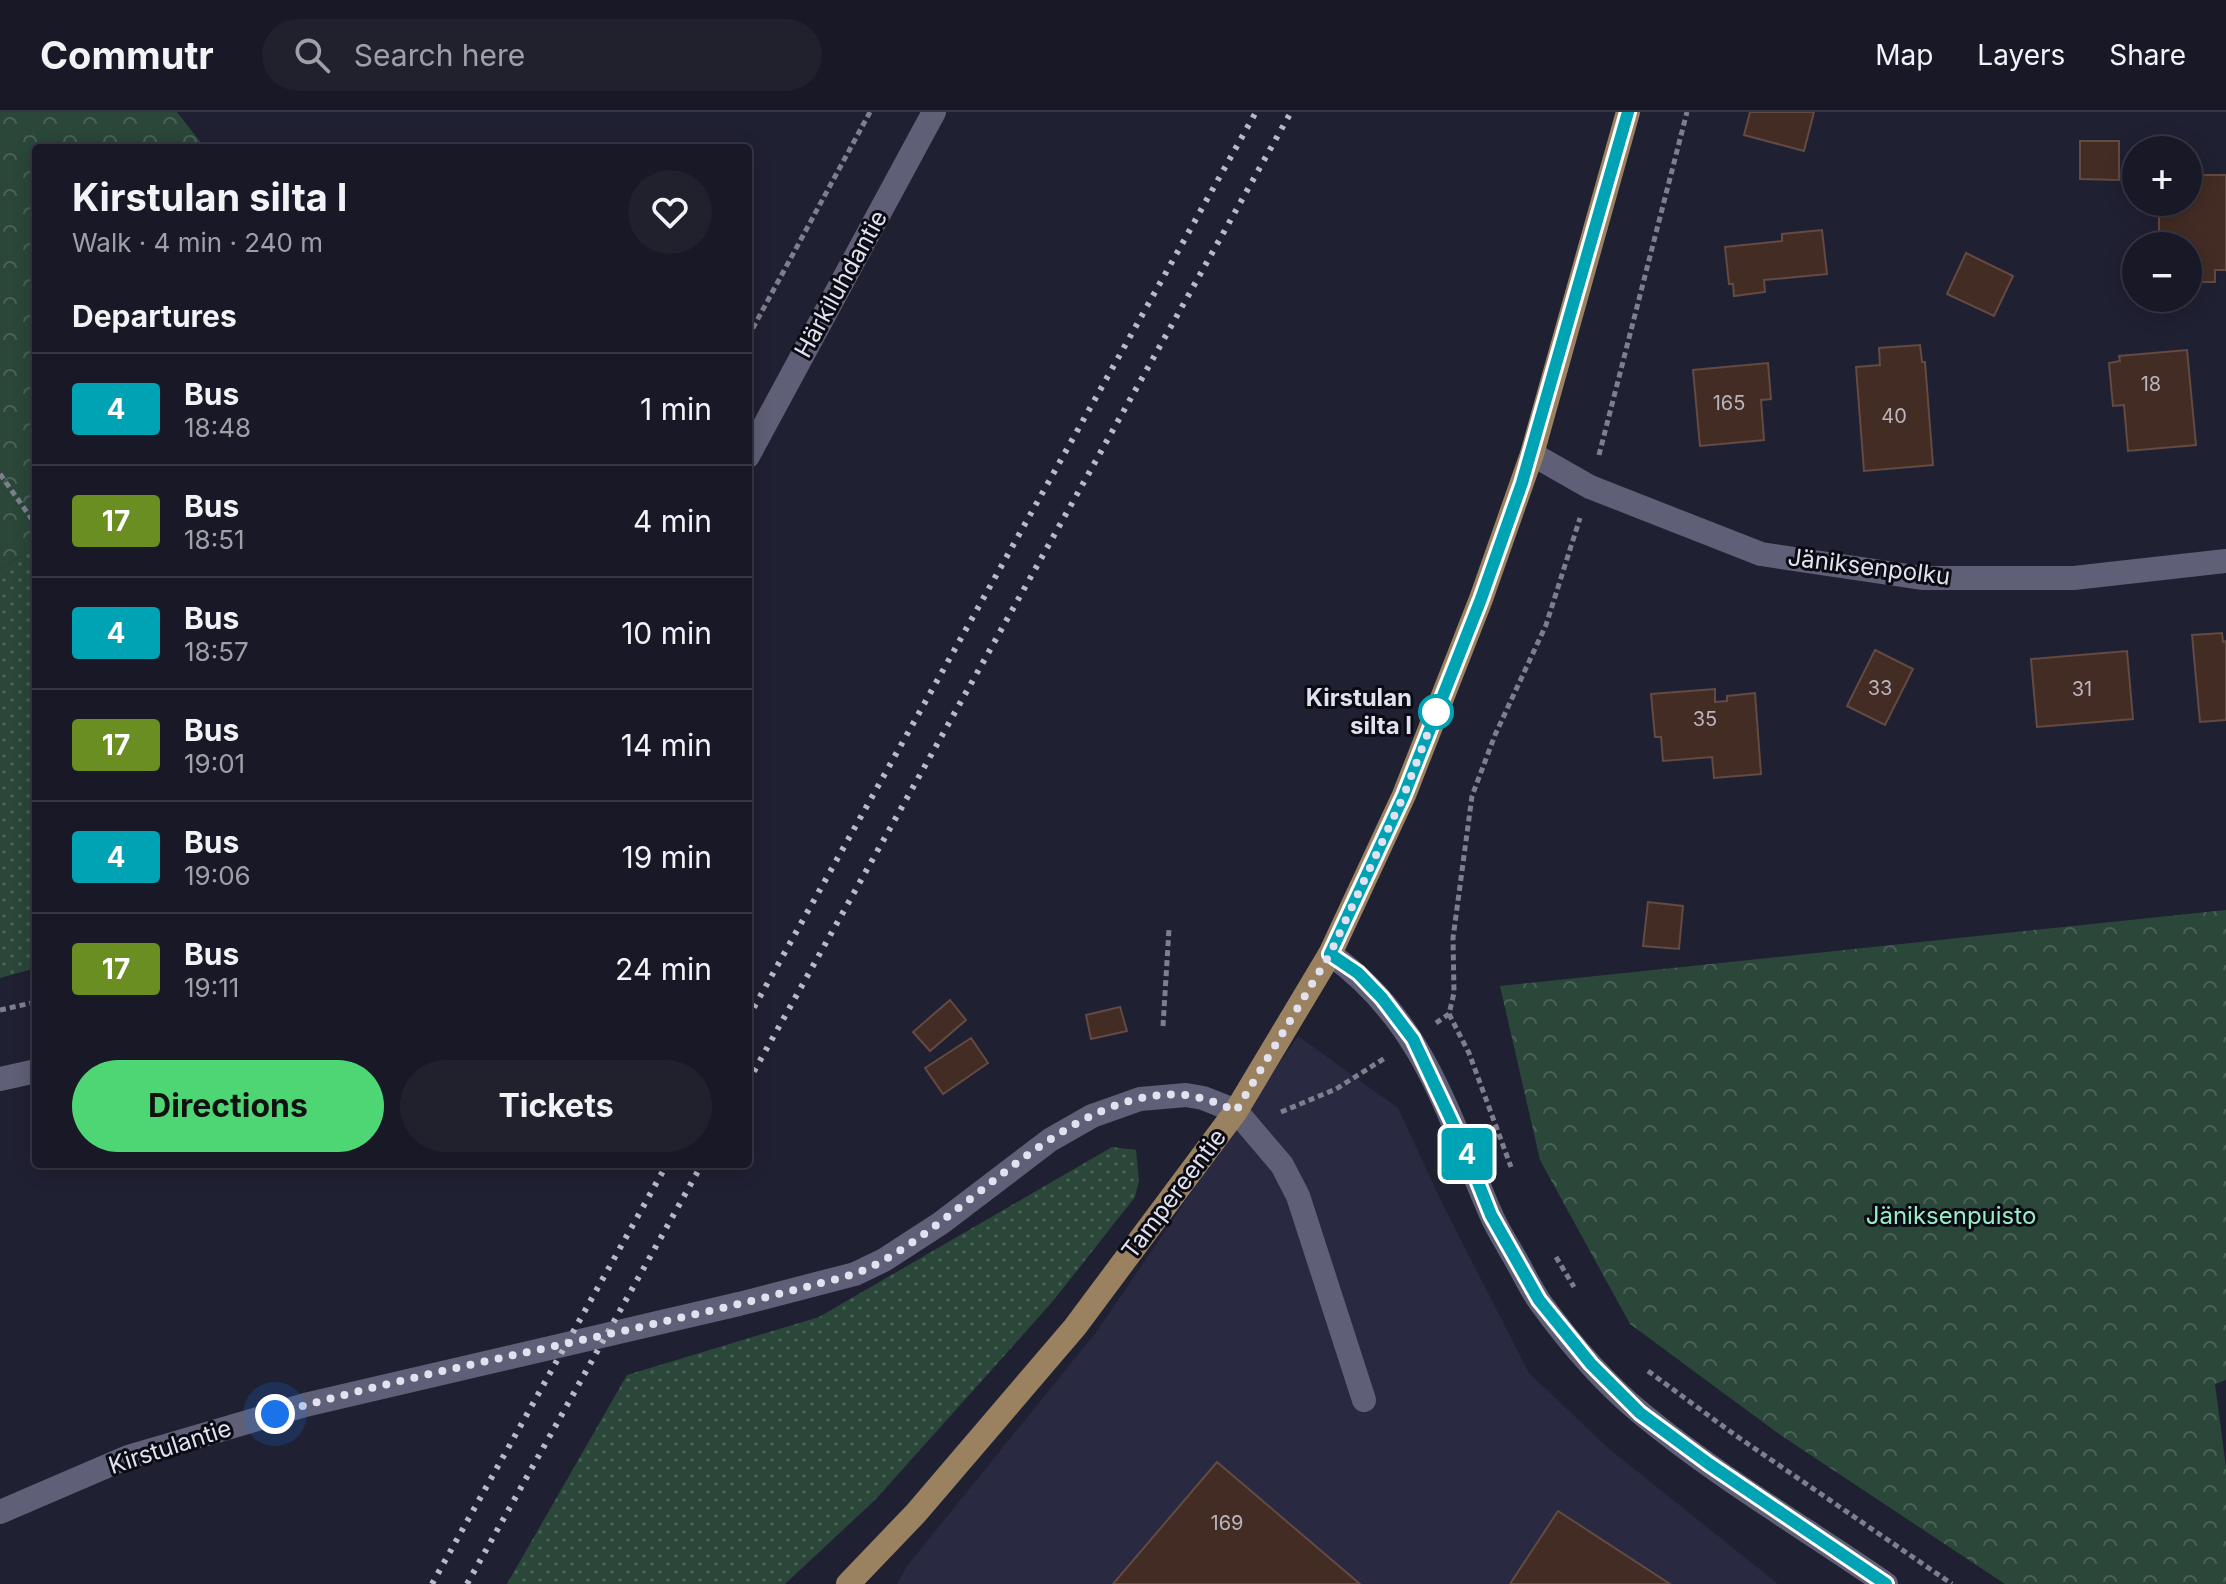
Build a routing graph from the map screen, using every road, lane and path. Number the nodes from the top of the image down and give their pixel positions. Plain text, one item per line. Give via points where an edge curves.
1 (870, 112) edge
2 (934, 112) edge
3 (1628, 112) edge
4 (1687, 112) edge
5 (752, 330) edge
6 (752, 449) edge
7 (1532, 454) junction
8 (0, 474) edge
9 (1590, 487) junction
10 (32, 519) edge
11 (2226, 561) edge
12 (1169, 929) dead end
13 (1330, 954) junction
14 (32, 1003) edge
15 (0, 1010) edge
16 (1449, 1014) junction
17 (1163, 1026) dead end
18 (1413, 1039) junction
19 (32, 1072) edge
20 (0, 1079) edge
21 (1236, 1111) junction
22 (1512, 1170) dead end
23 (1550, 1247) dead end
24 (1582, 1298) dead end
25 (1636, 1362) dead end
26 (1364, 1400) dead end
27 (0, 1512) edge
28 (848, 1584) edge
29 (1886, 1584) edge
30 (1952, 1584) edge

1 - 5 path
2 - 6 street, Härkiluhdantie
3 - 7 main road, Tampereentie
4 - 9 path
7 - 9 street, Jäniksenpolku
7 - 13 main road, Tampereentie via 1404,795
8 - 10 path
9 - 11 street, Jäniksenpolku via 1761,554 1922,578 2074,578
9 - 16 path via 1546,625 1472,796
12 - 17 path
13 - 18 street via 1358,973
13 - 21 main road, Tampereentie
14 - 15 path
16 - 18 path
16 - 22 path
18 - 21 path via 1336,1089 1286,1111
18 - 29 street via 1491,1215 1539,1300 1591,1364 1640,1413
19 - 20 street
21 - 26 street via 1282,1165 1298,1196
21 - 27 street, Kirstulantie via 1186,1095 1116,1106 1050,1140 941,1223 855,1274 305,1405 128,1457
21 - 28 main road, Tampereentie via 1075,1327
23 - 24 path
25 - 30 path

